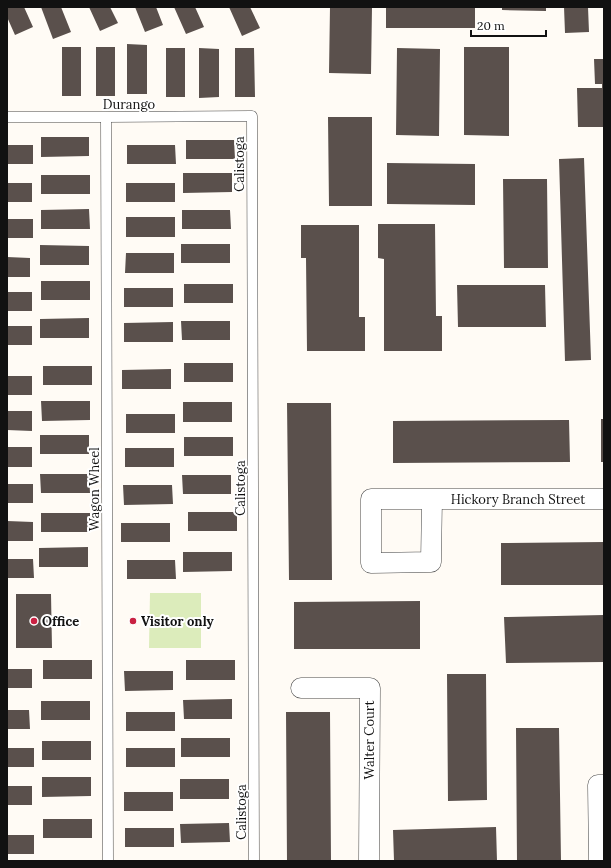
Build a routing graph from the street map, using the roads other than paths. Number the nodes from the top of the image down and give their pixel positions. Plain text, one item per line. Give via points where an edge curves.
1 (252, 116) joint
2 (7, 117) edge
3 (106, 117) junction
4 (432, 499) dead end
5 (604, 500) edge
6 (301, 688) dead end
7 (604, 785) edge
8 (108, 861) edge
9 (254, 861) edge
10 (369, 861) edge
11 (599, 861) edge

1 - 3 lane, Durango
1 - 9 lane, Calistoga
2 - 3 lane, Durango
3 - 8 lane, Wagon Wheel
4 - 5 street, Hickory Branch Street
6 - 10 street, Walter Court via 370,688
7 - 11 street via 598,785

